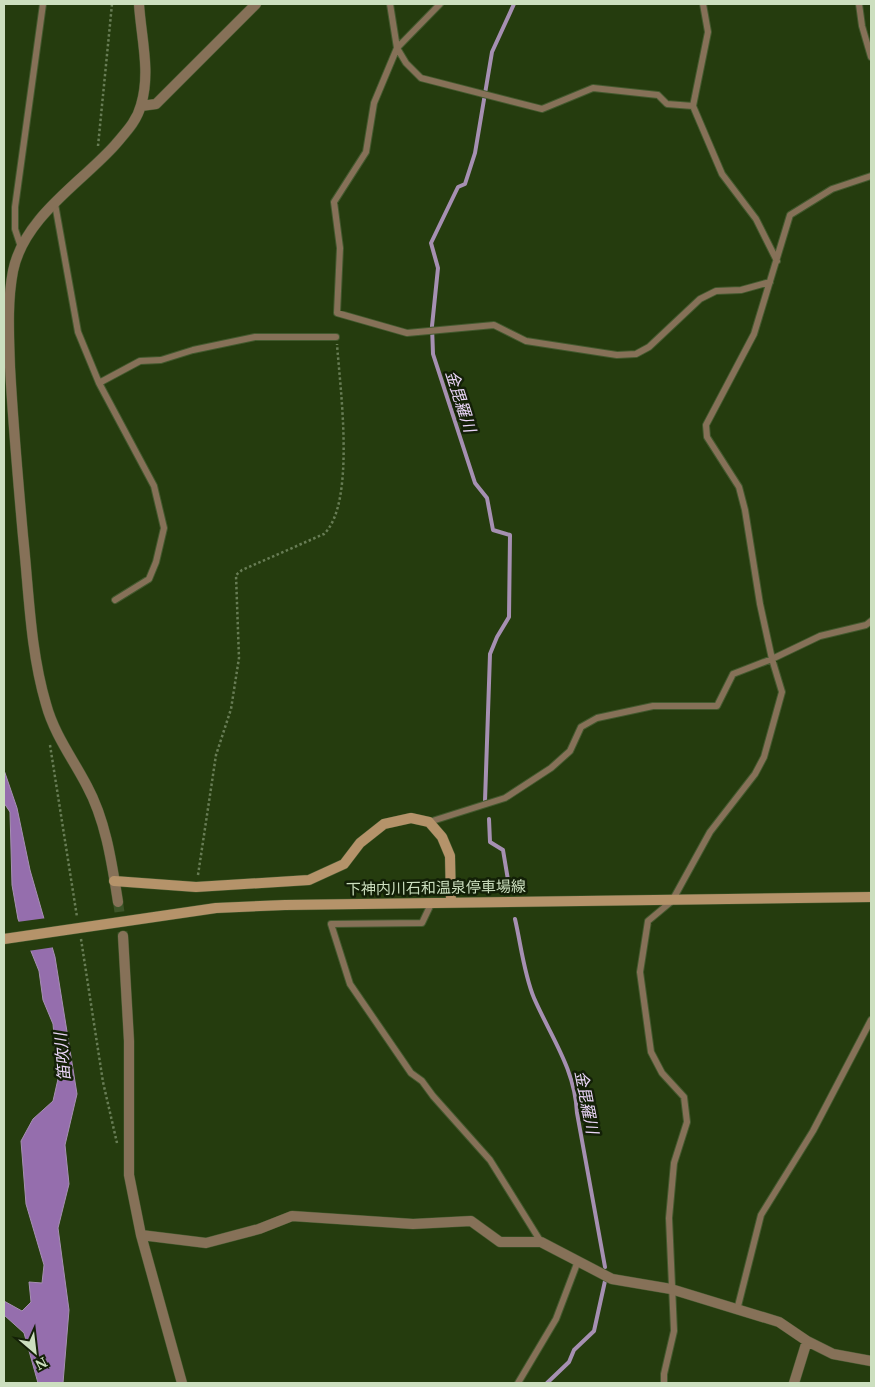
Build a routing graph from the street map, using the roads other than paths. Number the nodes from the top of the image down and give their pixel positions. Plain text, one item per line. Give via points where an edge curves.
1 (43, 4) edge
2 (139, 4) edge
3 (256, 4) edge
4 (390, 4) edge
5 (440, 4) edge
6 (703, 4) edge
7 (859, 4) edge
8 (397, 48) junction
9 (871, 57) edge
10 (141, 106) junction
11 (693, 106) junction
12 (871, 176) edge
13 (55, 204) junction
14 (21, 247) junction
15 (777, 260) junction
16 (770, 282) junction
17 (336, 337) road end
18 (99, 383) junction
19 (114, 600) dead end
20 (871, 621) edge
21 (772, 659) junction
22 (429, 822) junction
23 (114, 881) junction
24 (871, 897) edge
25 (672, 901) junction
26 (118, 902) tunnel mouth
27 (432, 902) junction
28 (451, 902) junction
29 (123, 936) tunnel mouth
30 (4, 939) edge
31 (871, 1020) edge
32 (141, 1235) junction
33 (541, 1242) junction
34 (578, 1261) junction
35 (671, 1289) junction
36 (737, 1310) junction
37 (807, 1341) junction
38 (871, 1361) edge
39 (182, 1383) edge
40 (518, 1383) edge
41 (664, 1383) edge
42 (794, 1383) edge

1 - 14 lane via 15,207 15,229
2 - 10 street via 146,67
3 - 10 street via 156,104
4 - 8 lane
5 - 8 lane
6 - 11 lane via 708,32
7 - 9 lane
8 - 11 lane via 421,78 542,109 593,88 658,95 667,104
8 - 16 lane via 374,103 366,152 334,202 340,248 337,313 407,333 494,325 526,341 636,354 649,347 700,299 716,291 742,290
10 - 13 street via 133,124
11 - 15 lane via 722,174 756,219
12 - 15 lane via 832,189 790,215
13 - 14 street via 33,227
13 - 18 lane via 78,332
14 - 23 street via 13,270 9,334 17,472 36,658 46,706 57,734 96,806
15 - 16 lane
16 - 21 lane via 754,334 706,425 707,437 739,487
17 - 18 lane via 255,336 161,360 140,362
18 - 19 lane via 154,486 164,528 149,579
20 - 21 lane via 820,636
21 - 22 lane via 733,674 716,706 653,706 597,718 581,727 570,750 551,768 505,798
21 - 25 lane via 782,692 764,758 710,832
22 - 23 main road via 411,818 384,824 360,843 344,864 309,880 196,887
22 - 28 main road via 442,837 450,856
23 - 26 street
24 - 25 main road, 下神内川石和温泉停車場線
25 - 28 main road, 下神内川石和温泉停車場線
25 - 35 lane via 648,921 640,972 651,1052 662,1073 684,1096 687,1122 674,1163 669,1218
27 - 28 main road, 下神内川石和温泉停車場線
27 - 30 main road, 下神内川石和温泉停車場線 via 216,908
27 - 33 lane via 422,923 331,924 350,984 412,1073 490,1160
29 - 32 street via 129,1041 128,1175
31 - 36 lane via 813,1131 761,1215
32 - 33 street via 206,1243 259,1229 292,1216 413,1224 471,1221 500,1242
32 - 39 street
33 - 34 street
34 - 35 street via 612,1279
34 - 40 lane via 556,1319
35 - 36 street
35 - 41 lane via 674,1331
36 - 37 street via 779,1322
37 - 38 street via 833,1354
37 - 42 street

